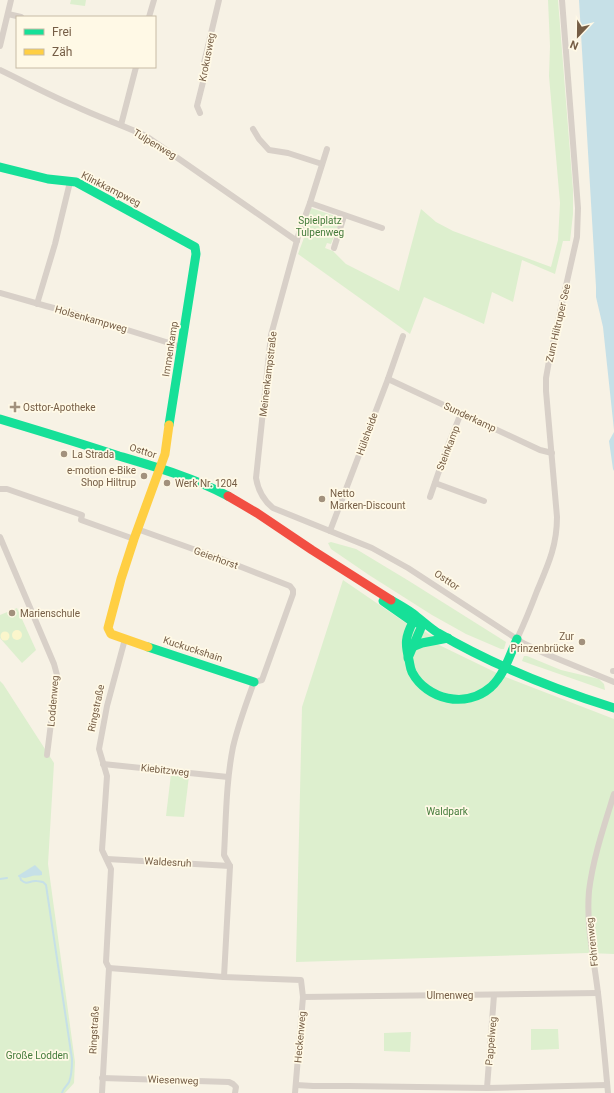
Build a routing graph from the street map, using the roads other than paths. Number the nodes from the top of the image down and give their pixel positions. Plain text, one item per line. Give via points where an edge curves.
1 (11, 0) edge
2 (154, 0) edge
3 (220, 0) edge
4 (562, 0) edge
5 (8, 14) junction
6 (17, 16) edge
7 (149, 16) edge
8 (0, 46) edge
9 (134, 68) edge
10 (0, 70) edge
11 (200, 113) dead end
12 (121, 125) junction
13 (253, 129) dead end
14 (327, 149) dead end
15 (322, 164) junction
16 (0, 167) edge
17 (70, 182) junction
18 (310, 203) junction
19 (344, 216) junction
20 (382, 228) dead end
21 (184, 240) joint
22 (297, 241) junction
23 (334, 248) dead end
24 (0, 292) edge
25 (37, 304) junction
26 (403, 336) dead end
27 (182, 347) junction
28 (388, 379) junction
29 (461, 413) junction
30 (0, 419) edge
31 (552, 453) junction
32 (160, 468) junction
33 (434, 483) junction
34 (0, 489) edge
35 (430, 497) dead end
36 (266, 500) joint
37 (484, 501) dead end
38 (137, 529) junction
39 (330, 531) junction
40 (0, 537) edge
41 (134, 539) junction
42 (312, 550) junction
43 (413, 622) junction
44 (423, 623) junction
45 (448, 638) junction
46 (125, 639) junction
47 (517, 640) junction
48 (412, 647) junction
49 (408, 658) junction
50 (254, 682) junction
51 (614, 682) edge
52 (611, 707) edge
53 (47, 755) dead end
54 (103, 764) junction
55 (228, 777) junction
56 (614, 794) edge
57 (107, 859) junction
58 (230, 866) junction
59 (109, 968) junction
60 (224, 977) junction
61 (598, 993) junction
62 (494, 995) junction
63 (303, 997) junction
64 (102, 1078) junction
65 (296, 1085) junction
66 (607, 1085) junction
67 (487, 1088) junction
68 (444, 1090) edge
69 (539, 1090) edge
70 (102, 1093) edge
71 (235, 1093) edge
72 (295, 1093) edge
73 (608, 1093) edge

1 - 5 street
2 - 7 street
3 - 11 street, Krokusweg via 204,64 206,70 197,106
4 - 31 street, Zum Hiltruper See via 578,208 577,237 546,378
5 - 6 street
5 - 8 street
9 - 12 street
10 - 12 street, Tulpenweg via 76,107
12 - 22 street, Tulpenweg via 157,143
13 - 15 street via 270,150
14 - 15 street, Meinenkampstraße
15 - 18 street, Meinenkampstraße
16 - 17 main road, Klinkkampweg
17 - 21 main road, Klinkkampweg via 76,182 92,190
17 - 25 street
18 - 19 street
18 - 22 street, Meinenkampstraße
19 - 20 street
19 - 23 street
21 - 27 main road, Immenkamp via 195,247 196,254
22 - 36 street, Meinenkampstraße via 271,335 256,478
24 - 25 street, Holsenkampweg
25 - 27 street, Holsenkampweg
26 - 28 street, Hülsheide
27 - 32 main road, Immenkamp via 165,454
28 - 29 street, Sunderkamp
28 - 39 street, Hülsheide
29 - 31 street, Sunderkamp via 540,450
29 - 33 street, Steinkamp
30 - 32 main road, Osttor
31 - 47 street, Zum Hiltruper See via 557,517 555,543
32 - 38 main road
32 - 42 main road, Osttor via 231,498
33 - 35 street, Steinkamp
33 - 37 street, Steinkamp
34 - 41 street via 7,489 82,515 81,520
36 - 39 street, Osttor via 273,508
38 - 41 main road
38 - 50 street, Geierhorst via 290,586 293,594 262,680
39 - 47 street, Osttor via 382,553 405,566
40 - 53 street, Loddenweg via 57,676
41 - 46 main road via 108,628 111,634
42 - 43 main road, Osttor via 332,567
42 - 44 main road, Osttor via 416,616
43 - 44 main road, Osttor
43 - 49 main road via 406,637
44 - 45 main road, Osttor
44 - 48 main road
45 - 48 main road
45 - 52 main road, Osttor via 518,673
46 - 50 main road, Kuckuckshain
46 - 54 street, Ringstraße via 107,706 99,749
47 - 49 main road via 492,687 473,698 444,699 430,693 412,672
47 - 51 street, Osttor
48 - 49 main road
50 - 55 street via 233,746
54 - 55 street, Kiebitzweg
54 - 57 street, Ringstraße via 107,776 102,850
55 - 58 street via 224,855
56 - 61 street, Föhrenweg via 601,836 589,891 589,927
57 - 58 street, Waldesruh
57 - 59 street, Ringstraße via 110,869 106,962
58 - 60 street
59 - 60 street
59 - 64 street, Ringstraße
60 - 63 street, Heckenweg via 301,980
61 - 62 street, Ulmenweg
61 - 66 street, Föhrenweg
62 - 63 street, Ulmenweg
62 - 67 street, Pappelweg
63 - 65 street, Heckenweg
64 - 70 street, Ringstraße
64 - 71 street, Wiesenweg via 229,1082 236,1087
65 - 68 street
65 - 72 street, Heckenweg
66 - 69 street
66 - 73 street, Föhrenweg
67 - 68 street
67 - 69 street

